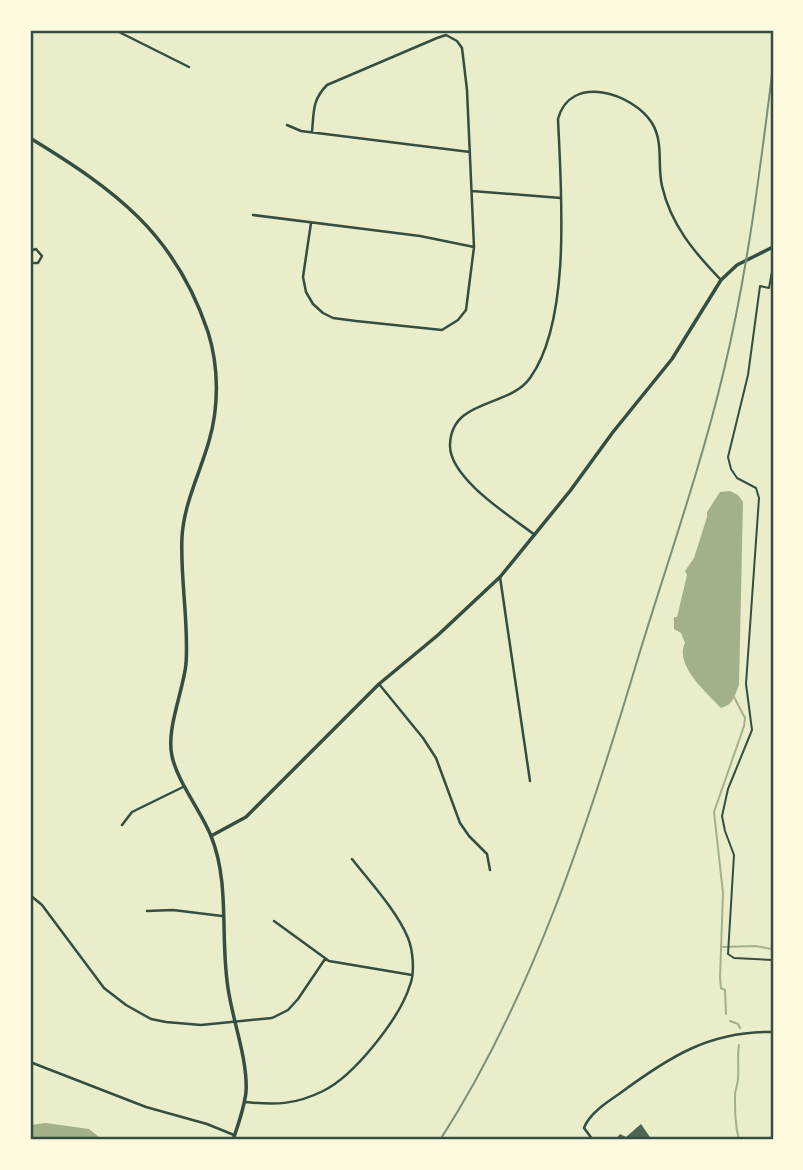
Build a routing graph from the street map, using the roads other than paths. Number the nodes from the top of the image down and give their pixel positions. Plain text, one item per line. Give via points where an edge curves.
1 (115, 30) edge
2 (189, 68) dead end
3 (287, 125) dead end
4 (312, 132) junction
5 (30, 138) edge
6 (470, 152) junction
7 (472, 191) junction
8 (561, 198) junction
9 (253, 215) dead end
10 (311, 223) junction
11 (474, 247) junction
12 (773, 247) edge
13 (30, 250) edge
14 (30, 263) edge
15 (721, 281) junction
16 (535, 534) junction
17 (500, 577) junction
18 (379, 684) junction
19 (530, 780) dead end
20 (186, 786) junction
21 (121, 825) dead end
22 (211, 836) junction
23 (352, 859) dead end
24 (490, 870) dead end
25 (30, 895) edge
26 (147, 911) dead end
27 (222, 916) junction
28 (274, 921) dead end
29 (325, 959) junction
30 (412, 975) junction
31 (235, 1022) junction
32 (773, 1032) edge
33 (30, 1062) edge
34 (244, 1102) junction
35 (234, 1138) edge
36 (593, 1140) edge

1 - 2 street
3 - 4 street
4 - 6 street
4 - 6 street via 314,105 327,85 446,35 462,48
5 - 20 street via 116,195 157,235 197,303 209,336 215,415 182,535 186,662 171,735 172,756
6 - 7 street
7 - 8 street
7 - 11 street
8 - 15 street via 561,109 583,92 630,101 643,110 659,139 661,183 670,212 689,245
8 - 16 street via 559,280 543,358 529,381 515,392 465,414 457,422 450,447 452,463 462,475
9 - 10 street
10 - 11 street
10 - 11 street via 303,277 306,292 313,304 333,318 442,330 451,327 466,310
12 - 15 street via 737,265
13 - 14 street via 36,249 42,256 38,263
15 - 16 street via 673,359
16 - 17 street
17 - 18 street
17 - 19 street
18 - 22 street via 246,817
18 - 24 street via 436,758 460,823 487,854
20 - 21 street via 132,812
20 - 22 street
22 - 27 street via 220,867
23 - 30 street via 408,938
25 - 31 street via 104,988 125,1005 166,1022 201,1026
26 - 27 street
27 - 31 street
28 - 29 street
29 - 30 street
29 - 31 street via 288,1010 272,1018
30 - 34 street via 400,1006 360,1062 341,1080 279,1105
31 - 34 street
32 - 36 street via 728,1035 662,1062 586,1121 584,1128
33 - 35 street via 146,1107 208,1124
34 - 35 street

